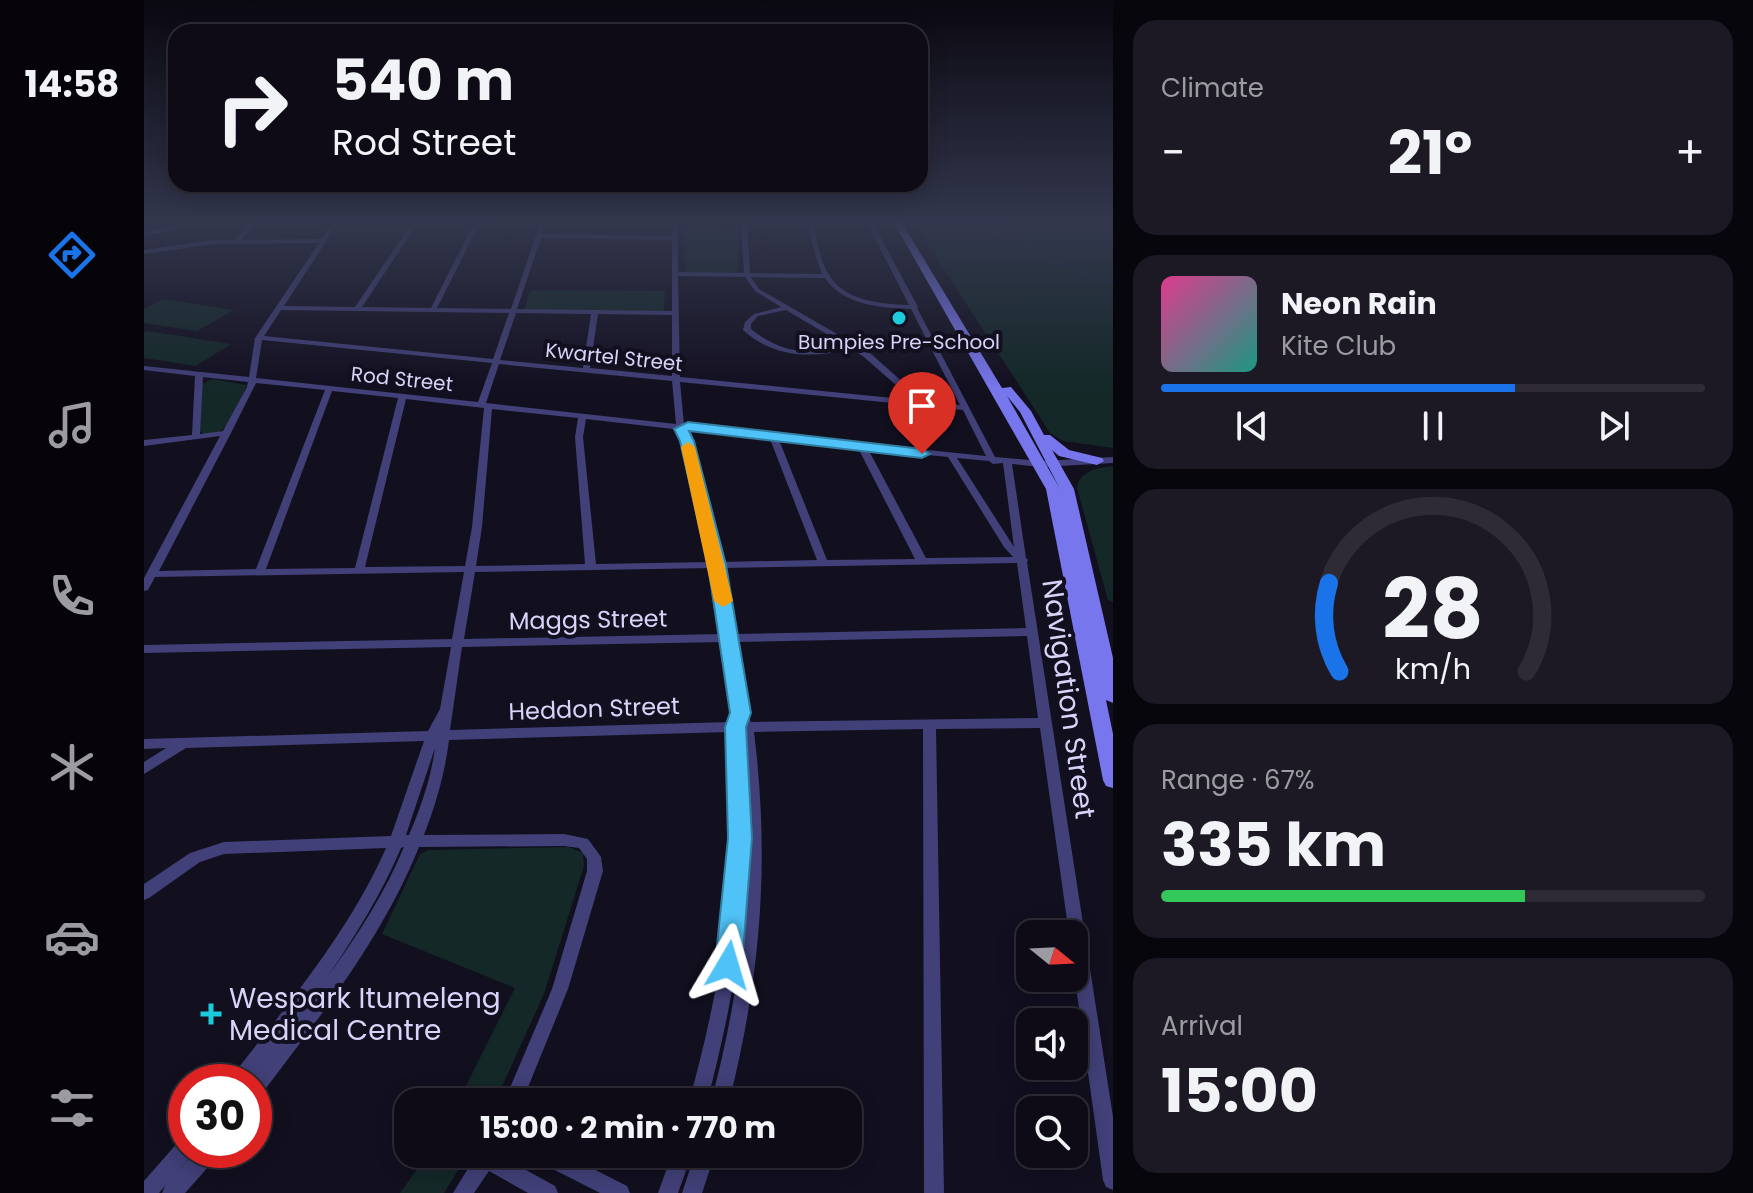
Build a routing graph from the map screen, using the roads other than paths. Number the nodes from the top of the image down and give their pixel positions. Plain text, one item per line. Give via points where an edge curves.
1 (299, 279) edge
2 (377, 279) edge
3 (449, 279) edge
4 (524, 279) edge
5 (675, 279) edge
6 (750, 279) edge
7 (829, 279) edge
8 (900, 279) edge
9 (931, 279) edge
10 (915, 307) junction
11 (279, 308) junction
12 (785, 308) junction
13 (357, 309) junction
14 (433, 310) junction
15 (513, 311) junction
16 (595, 311) junction
17 (676, 313) junction
18 (259, 338) junction
19 (969, 342) junction
20 (853, 347) junction
21 (496, 362) junction
22 (144, 368) edge
23 (586, 370) junction
24 (199, 375) junction
25 (676, 380) junction
26 (251, 381) junction
27 (329, 389) junction
28 (402, 398) junction
29 (920, 402) junction
30 (484, 406) junction
31 (967, 408) junction
32 (1025, 411) junction
33 (582, 417) junction
34 (684, 429) junction
35 (227, 433) junction
36 (196, 436) junction
37 (773, 437) junction
38 (144, 443) edge
39 (862, 447) junction
40 (952, 457) junction
41 (1113, 460) edge
42 (1097, 461) junction
43 (1000, 462) junction
44 (1048, 464) junction
45 (1064, 485) junction
46 (1023, 560) junction
47 (922, 561) junction
48 (823, 563) junction
49 (717, 565) junction
50 (591, 567) junction
51 (471, 571) junction
52 (260, 572) junction
53 (359, 572) junction
54 (152, 574) junction
55 (144, 588) edge
56 (1033, 632) junction
57 (730, 639) junction
58 (459, 645) junction
59 (144, 649) edge
60 (1113, 697) edge
61 (741, 722) junction
62 (1045, 723) junction
63 (929, 725) junction
64 (716, 728) junction
65 (438, 736) junction
66 (144, 744) edge
67 (183, 744) junction
68 (736, 752) junction
69 (144, 769) edge
70 (1112, 775) edge
71 (415, 841) junction
72 (397, 842) junction
73 (144, 893) edge
74 (251, 1064) edge
75 (272, 1065) edge
76 (519, 1088) edge
77 (702, 1088) edge
78 (723, 1088) edge
79 (168, 1168) edge
80 (194, 1168) edge
81 (479, 1168) edge
82 (507, 1168) edge
83 (571, 1168) edge
84 (677, 1168) edge
85 (700, 1168) edge
86 (1113, 1180) edge
87 (146, 1193) edge
88 (172, 1193) edge
89 (463, 1193) edge
90 (548, 1193) edge
91 (620, 1193) edge
92 (668, 1193) edge
93 (692, 1193) edge
94 (934, 1193) edge

1 - 11 street
2 - 13 street
3 - 14 street
4 - 15 street
5 - 17 street
6 - 12 street via 762,294
7 - 10 street via 871,305
8 - 10 street, Navigation Street
9 - 19 main road
10 - 31 street, Navigation Street
11 - 13 street
11 - 18 street
12 - 20 street
12 - 20 street via 751,318 747,330 786,353 820,355
13 - 14 street
14 - 15 street
15 - 16 street
15 - 21 street
16 - 17 street
16 - 23 street
17 - 25 street
18 - 21 street, Kwartel Street
18 - 26 street
19 - 32 main road
19 - 44 main road
20 - 29 street
21 - 23 street, Kwartel Street
21 - 30 street
22 - 24 street, Rod Street
23 - 25 street, Kwartel Street
24 - 26 street, Rod Street
24 - 36 street
25 - 29 street, Kwartel Street
25 - 34 street
26 - 27 street, Rod Street
26 - 35 street
27 - 28 street, Rod Street
27 - 52 street
28 - 30 street, Rod Street
28 - 53 street
29 - 31 street, Kwartel Street
30 - 33 street, Rod Street
30 - 51 street
31 - 43 street, Navigation Street
32 - 42 main road via 1057,450
32 - 44 main road
33 - 34 street, Rod Street
33 - 50 street
34 - 37 street, Rod Street
34 - 49 street
35 - 36 street
35 - 54 street
36 - 38 street
37 - 39 street, Rod Street
37 - 48 street
39 - 40 street, Rod Street
39 - 47 street
40 - 43 street, Rod Street
40 - 46 street via 1009,547
41 - 42 street
42 - 44 street
42 - 45 main road via 1074,470
43 - 44 street, Rod Street
43 - 46 street, Navigation Street
44 - 45 main road
44 - 70 main road
45 - 60 main road
46 - 47 street
46 - 56 street, Navigation Street
47 - 48 street
48 - 49 street
49 - 50 street
49 - 57 street
50 - 51 street
51 - 53 street
51 - 58 street
52 - 53 street
52 - 54 street
54 - 55 street
56 - 57 street, Maggs Street
56 - 62 street, Navigation Street
57 - 58 street, Maggs Street
57 - 61 street
58 - 59 street, Maggs Street
58 - 65 street
61 - 63 street, Heddon Street
61 - 64 street, Heddon Street
61 - 68 street
61 - 78 street via 756,845 754,892 741,1007
62 - 63 street, Heddon Street
62 - 86 street, Navigation Street
63 - 94 street
64 - 65 street, Heddon Street
64 - 68 street
65 - 67 street, Heddon Street
65 - 71 street
65 - 72 street
66 - 67 street, Heddon Street
67 - 69 street
68 - 77 street via 736,901 720,1016
71 - 72 street
71 - 75 street via 365,935
71 - 76 street via 564,840 586,845 594,857 595,871 572,954
72 - 73 street via 213,850
72 - 74 street via 352,929
79 - 87 street
80 - 88 street
81 - 89 street
82 - 90 street
83 - 91 street
84 - 92 street
85 - 93 street

